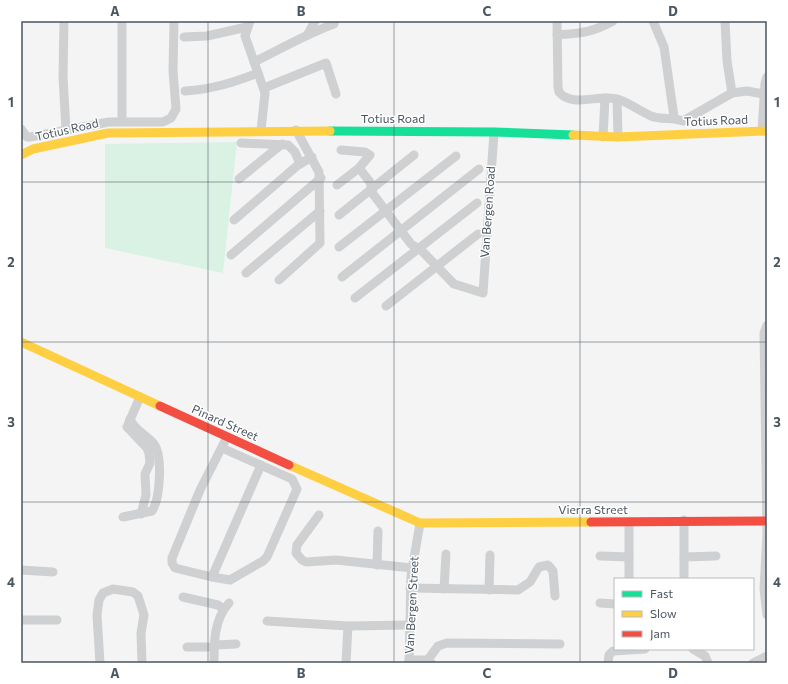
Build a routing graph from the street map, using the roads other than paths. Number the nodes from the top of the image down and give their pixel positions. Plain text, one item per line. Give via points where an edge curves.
1 (64, 21) edge
2 (122, 21) edge
3 (174, 21) edge
4 (315, 21) edge
5 (335, 21) edge
6 (557, 21) edge
7 (613, 21) edge
8 (653, 21) edge
9 (725, 21) edge
10 (248, 24) edge
11 (308, 34) junction
12 (557, 35) junction
13 (184, 37) dead end
14 (254, 62) junction
15 (258, 73) junction
16 (767, 77) edge
17 (264, 88) junction
18 (185, 92) dead end
19 (732, 93) junction
20 (336, 94) dead end
21 (764, 94) junction
22 (604, 98) junction
23 (617, 99) junction
24 (674, 117) junction
25 (122, 121) junction
26 (21, 129) edge
27 (66, 130) junction
28 (261, 130) junction
29 (296, 130) junction
30 (765, 131) edge
31 (494, 132) junction
32 (603, 137) junction
33 (618, 137) junction
34 (242, 144) dead end
35 (282, 144) junction
36 (340, 150) dead end
37 (21, 155) edge
38 (414, 155) dead end
39 (456, 156) dead end
40 (312, 157) junction
41 (300, 164) junction
42 (359, 168) junction
43 (479, 169) dead end
44 (321, 178) junction
45 (239, 179) dead end
46 (337, 185) dead end
47 (371, 190) junction
48 (477, 203) dead end
49 (385, 210) junction
50 (320, 211) junction
51 (339, 215) dead end
52 (234, 220) dead end
53 (401, 232) junction
54 (478, 234) dead end
55 (338, 247) dead end
56 (419, 248) junction
57 (231, 255) dead end
58 (436, 266) junction
59 (246, 273) dead end
60 (342, 277) dead end
61 (279, 280) dead end
62 (355, 298) dead end
63 (386, 306) dead end
64 (767, 324) edge
65 (21, 342) edge
66 (140, 397) junction
67 (227, 437) junction
68 (222, 448) junction
69 (154, 465) junction
70 (261, 465) junction
71 (766, 486) edge
72 (140, 514) junction
73 (319, 515) dead end
74 (123, 517) dead end
75 (684, 520) junction
76 (766, 521) edge
77 (629, 522) junction
78 (420, 523) junction
79 (378, 531) dead end
80 (446, 554) dead end
81 (490, 555) dead end
82 (600, 556) dead end
83 (716, 556) dead end
84 (629, 557) junction
85 (684, 557) junction
86 (377, 564) junction
87 (412, 568) junction
88 (21, 570) edge
89 (53, 572) dead end
90 (766, 573) edge
91 (212, 577) junction
92 (630, 578) edge
93 (684, 578) edge
94 (410, 588) junction
95 (444, 589) junction
96 (489, 590) junction
97 (555, 596) dead end
98 (183, 597) dead end
99 (600, 603) dead end
100 (614, 604) edge
101 (767, 615) edge
102 (21, 620) edge
103 (56, 620) dead end
104 (267, 621) dead end
105 (409, 625) junction
106 (348, 626) junction
107 (236, 644) dead end
108 (560, 644) dead end
109 (215, 646) junction
110 (187, 647) dead end
111 (622, 650) edge
112 (695, 650) edge
113 (767, 656) edge
114 (409, 662) edge
115 (429, 662) edge
116 (100, 663) edge
117 (142, 663) edge
118 (214, 663) edge
119 (346, 663) edge
120 (608, 663) edge
121 (708, 663) edge
122 (753, 663) edge

1 - 27 street via 63,77
2 - 25 street
3 - 25 street via 174,115 163,122
4 - 11 street
5 - 11 street via 334,24
6 - 12 street
7 - 12 street via 584,33
8 - 24 street via 664,47
9 - 19 street
10 - 13 street via 207,36
10 - 14 street via 244,36
11 - 14 street
12 - 22 street via 559,92 565,98
14 - 15 street
15 - 17 street
15 - 18 street via 228,85
16 - 21 street
17 - 20 street via 326,63
17 - 28 street
19 - 21 street via 748,91
19 - 24 street via 687,120
21 - 30 street
22 - 23 street
22 - 32 street
23 - 24 street via 653,117
23 - 33 street
25 - 27 street
26 - 27 street via 27,137
28 - 29 street, Totius Road
28 - 37 street, Totius Road via 108,133 33,149
29 - 31 street, Totius Road
29 - 40 street
30 - 33 street, Totius Road
31 - 32 street, Totius Road
31 - 58 street, Van Bergen Road via 483,293 454,284
32 - 33 street, Totius Road
34 - 35 street
35 - 41 street via 291,147
35 - 45 street
36 - 42 street via 369,152 368,159
38 - 47 street
39 - 49 street
40 - 41 street
40 - 44 street
41 - 52 street
42 - 46 street
42 - 47 street via 370,182
43 - 53 street
44 - 50 street
44 - 57 street
47 - 49 street
47 - 51 street
48 - 56 street
49 - 53 street
49 - 55 street
50 - 59 street
50 - 61 street via 318,247
53 - 56 street via 411,244
53 - 60 street
54 - 58 street
56 - 58 street
56 - 62 street
58 - 63 street
64 - 71 street via 764,333
65 - 66 street, Pinard Street
66 - 67 street, Pinard Street
66 - 69 street via 130,419 154,445
67 - 68 street
67 - 78 street, Pinard Street
68 - 70 street
68 - 91 street via 200,490 172,560 175,568
69 - 72 street via 146,474 146,495
69 - 72 street via 160,484 155,507 151,513
70 - 91 street
70 - 91 street via 295,482 297,488 293,500 263,561 230,580
71 - 76 street
72 - 74 street
73 - 86 street via 297,546 296,554 302,560
75 - 76 street, Vierra Street
75 - 77 street, Vierra Street
75 - 85 street
76 - 90 street
77 - 78 street, Vierra Street
77 - 84 street
78 - 87 street, Van Bergen Street
79 - 86 street
80 - 95 street
81 - 96 street
82 - 84 street
83 - 85 street
84 - 92 street
85 - 93 street
86 - 87 street
87 - 94 street, Van Bergen Street
88 - 89 street
90 - 101 street via 764,602
94 - 95 street
94 - 105 street, Van Bergen Street
95 - 96 street
96 - 97 street via 518,590 530,582 539,567 548,565 553,571
98 - 109 street via 226,606 217,624
99 - 100 street
102 - 103 street
104 - 106 street
105 - 106 street
105 - 114 street, Van Bergen Street
106 - 119 street
107 - 109 street
108 - 115 street via 447,643 438,646
109 - 110 street
109 - 118 street
111 - 120 street via 613,651 609,655
112 - 121 street via 705,656
113 - 122 street
114 - 115 street
116 - 117 street via 98,604 103,593 113,589 133,592 138,596 144,615 141,633

